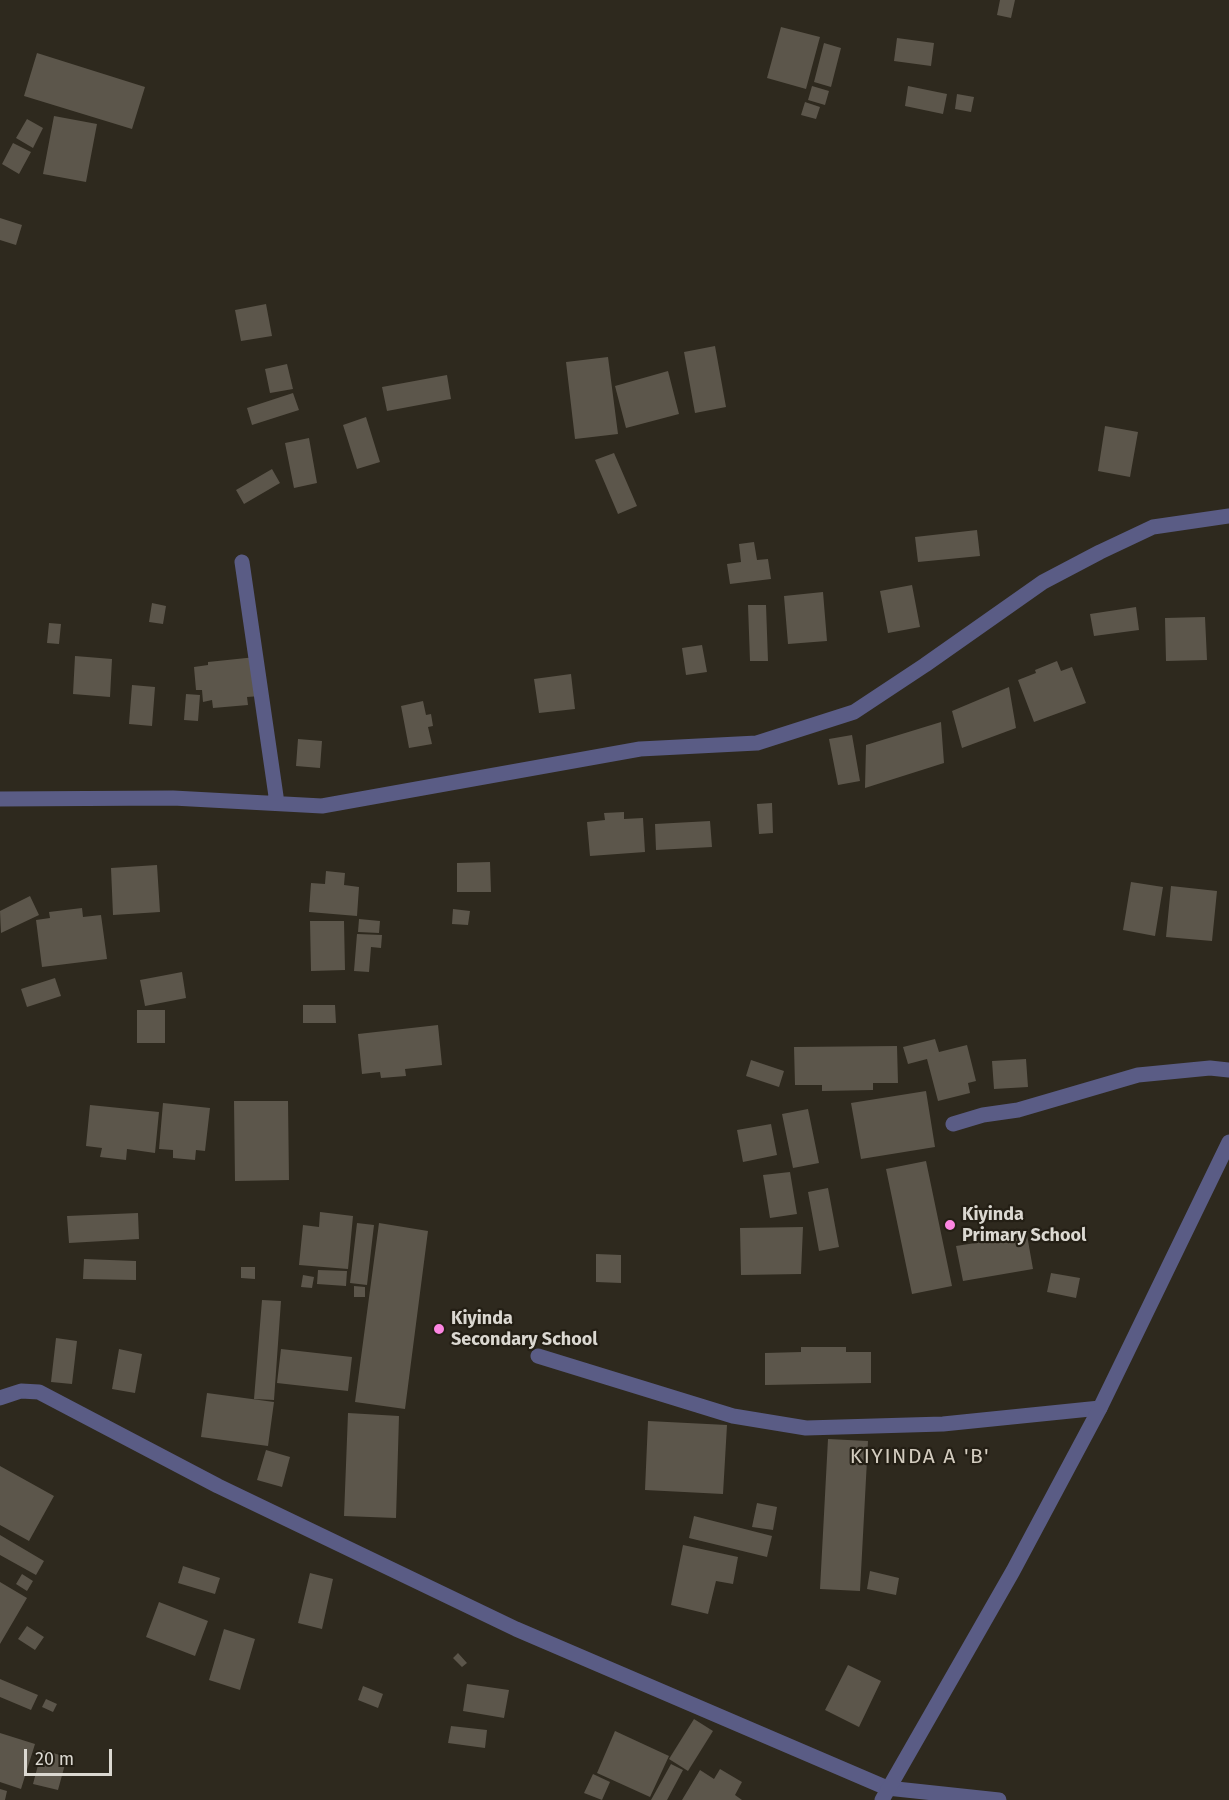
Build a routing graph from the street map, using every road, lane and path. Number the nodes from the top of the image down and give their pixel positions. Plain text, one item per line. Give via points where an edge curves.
1 (1229, 516) edge
2 (242, 562) dead end
3 (0, 800) edge
4 (276, 803) junction
5 (1229, 1070) edge
6 (954, 1124) dead end
7 (1229, 1142) edge
8 (538, 1356) dead end
9 (0, 1398) edge
10 (1100, 1408) junction
11 (885, 1794) edge
12 (999, 1800) edge

1 - 4 street via 1153,527 1100,552 1044,582 854,712 757,743 640,749 322,806
2 - 4 street
3 - 4 street via 173,798
5 - 6 street via 1210,1068 1138,1075
7 - 10 street
8 - 10 street via 733,1416 806,1428 943,1424
9 - 11 street via 21,1391 39,1392 218,1486 516,1629
10 - 11 street via 1013,1571
11 - 12 street

